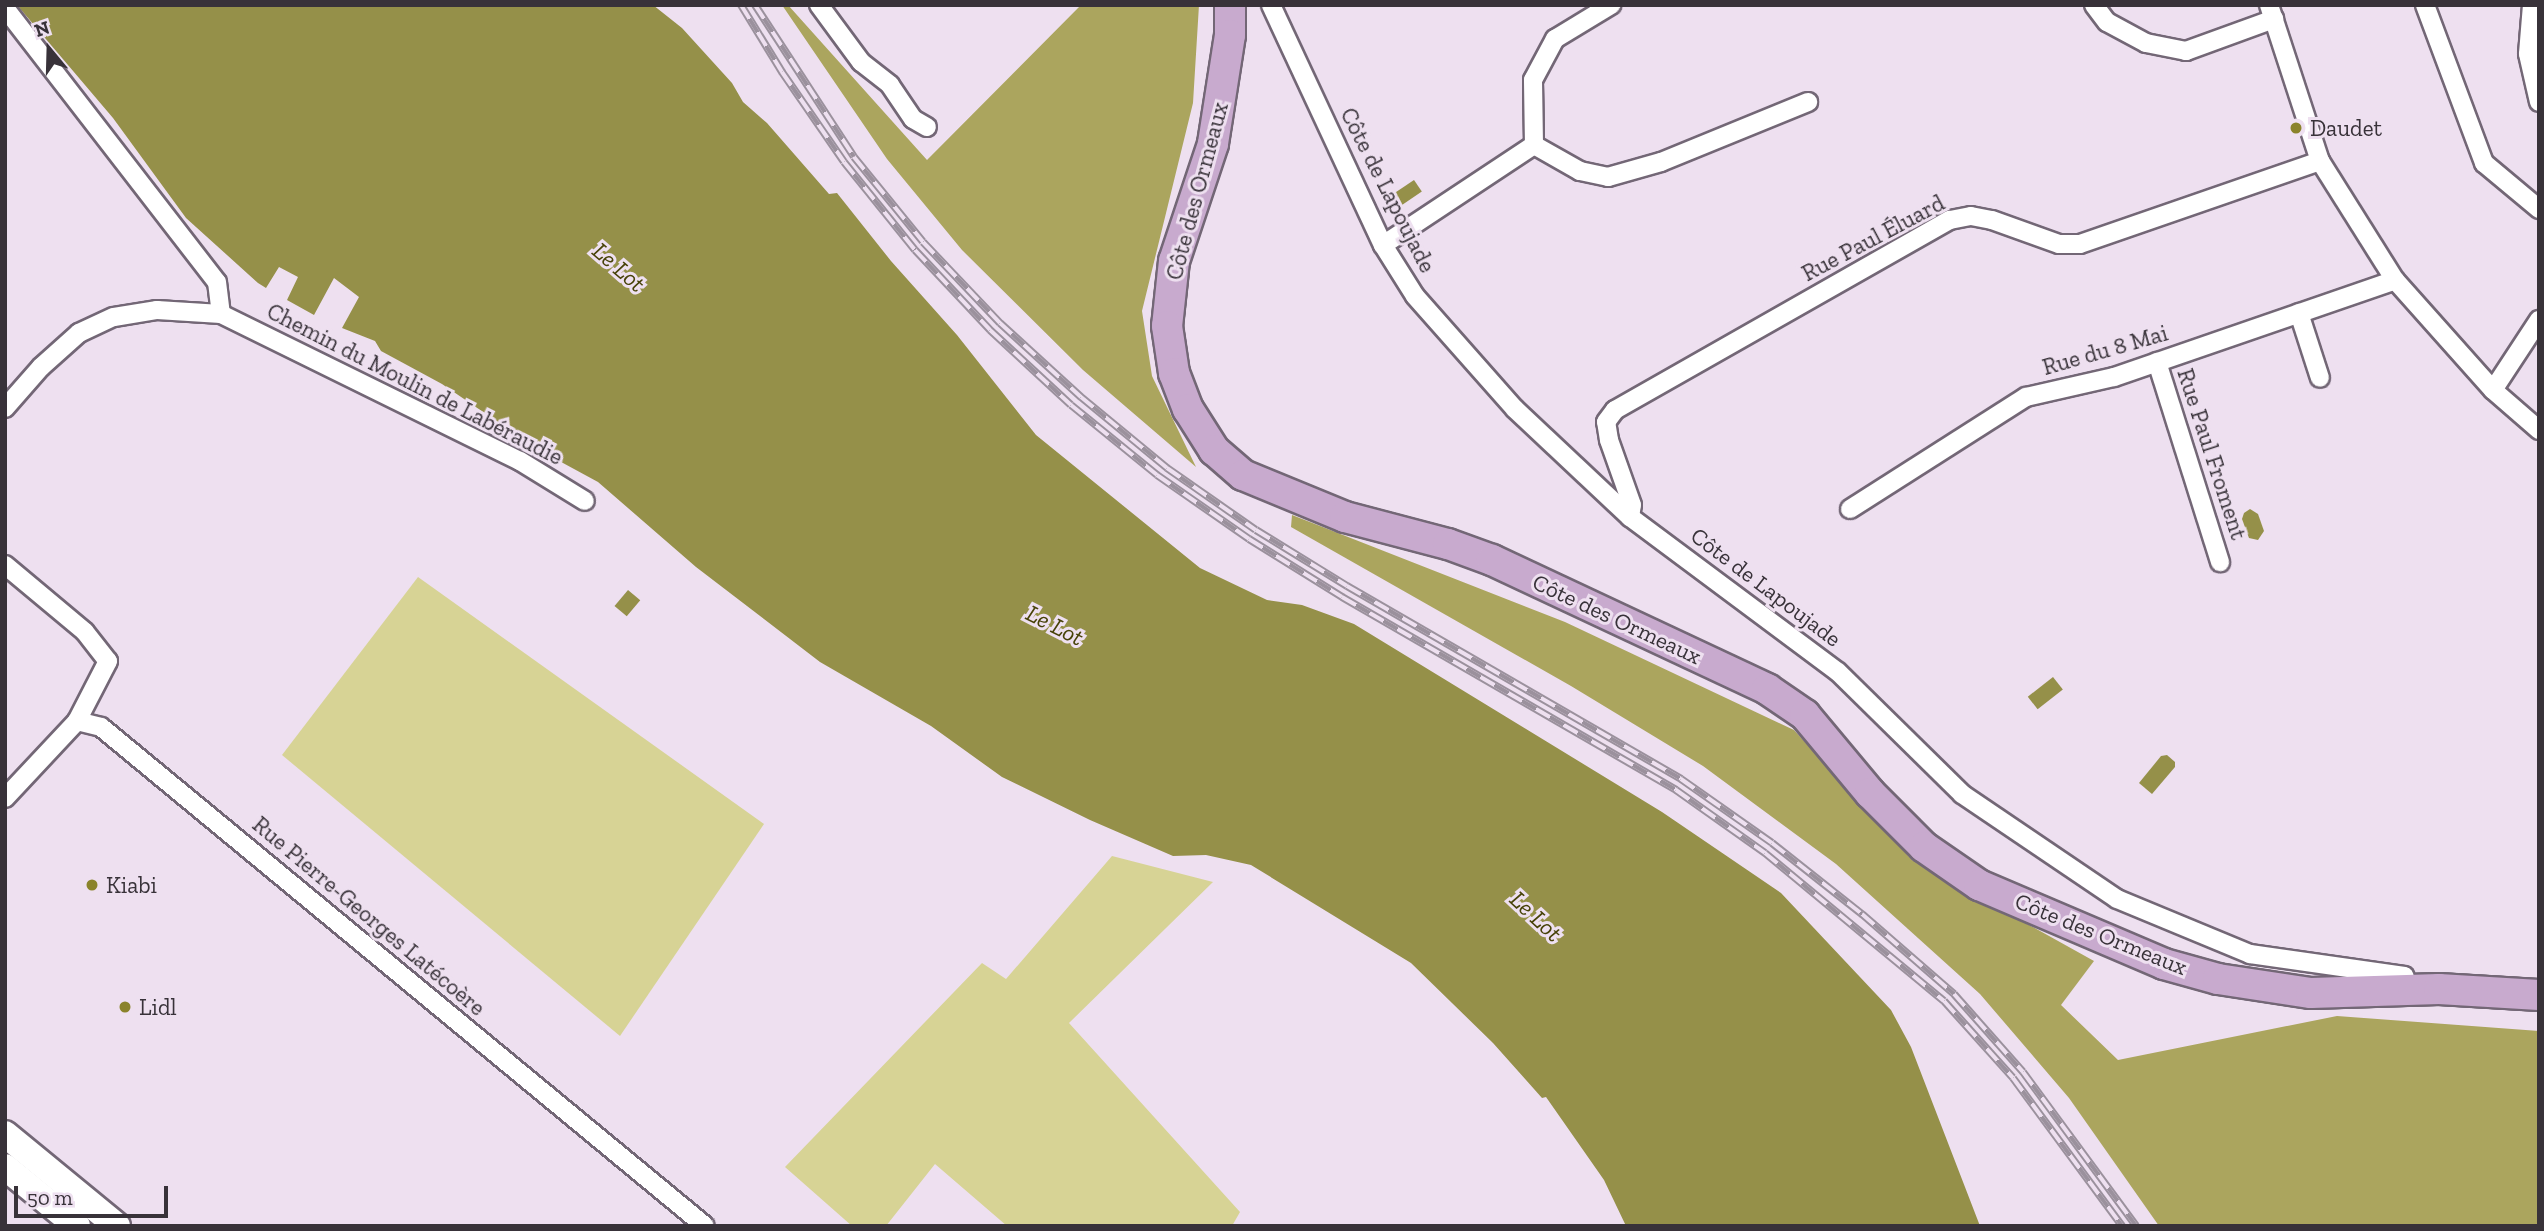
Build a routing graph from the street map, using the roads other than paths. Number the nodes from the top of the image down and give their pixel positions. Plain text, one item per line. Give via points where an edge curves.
1 (819, 5) edge
2 (1230, 5) edge
3 (1271, 5) edge
4 (1611, 5) edge
5 (2094, 5) edge
6 (2425, 5) edge
7 (2532, 5) edge
8 (5, 8) edge
9 (2271, 12) edge
10 (1808, 102) dead end
11 (2539, 102) edge
12 (927, 127) dead end
13 (1534, 145) junction
14 (2320, 161) junction
15 (2539, 209) edge
16 (1383, 245) junction
17 (2395, 280) junction
18 (2299, 313) junction
19 (221, 314) junction
20 (2539, 320) edge
21 (2157, 362) junction
22 (2320, 378) dead end
23 (2493, 390) junction
24 (5, 408) edge
25 (2539, 430) edge
26 (585, 501) dead end
27 (1850, 509) dead end
28 (1630, 517) junction
29 (2220, 562) dead end
30 (5, 565) edge
31 (77, 721) junction
32 (5, 797) edge
33 (2407, 991) junction
34 (2539, 995) edge
35 (5, 1134) edge
36 (5, 1167) edge
37 (77, 1226) edge
38 (117, 1226) edge
39 (705, 1226) edge

1 - 12 street via 861,62 890,85 913,119
2 - 33 main road, Côte des Ormeaux via 1230,35 1213,144 1174,261 1167,326 1174,373 1188,409 1214,450 1243,475 1345,517 1492,560 1767,690 1805,715 1899,825 1979,885 2164,964 2218,979 2311,993
3 - 16 street, Côte de Lapoujade
4 - 13 street via 1555,39 1533,80
5 - 9 street via 2107,22 2146,43 2186,51
6 - 15 street via 2484,163
7 - 11 street via 2528,54
8 - 19 street via 217,282
9 - 14 street
10 - 13 street via 1661,162 1608,177 1580,171
13 - 16 street
14 - 17 street
14 - 28 street, Rue Paul Éluard via 2080,244 2059,244 1971,216 1950,220 1615,410 1606,422 1607,431 1632,505
16 - 28 street, Côte de Lapoujade via 1415,296 1515,409
17 - 18 street, Rue du 8 Mai
17 - 23 street
18 - 21 street, Rue du 8 Mai
18 - 22 street
19 - 24 street, Chemin du Moulin de Labéraudie via 157,310 114,317 79,333
19 - 26 street, Chemin du Moulin de Labéraudie via 520,461
20 - 23 street
21 - 27 street, Rue du 8 Mai via 2026,397
21 - 29 street, Rue Paul Froment
23 - 25 street
28 - 33 street, Côte de Lapoujade via 1838,672 1962,793 2117,899 2250,954 2404,976
30 - 31 street via 85,632 108,660
31 - 32 street
31 - 39 street, Rue Pierre-Georges Latécoère via 101,727
33 - 34 main road, Côte des Ormeaux via 2496,990
35 - 38 street
36 - 37 street

